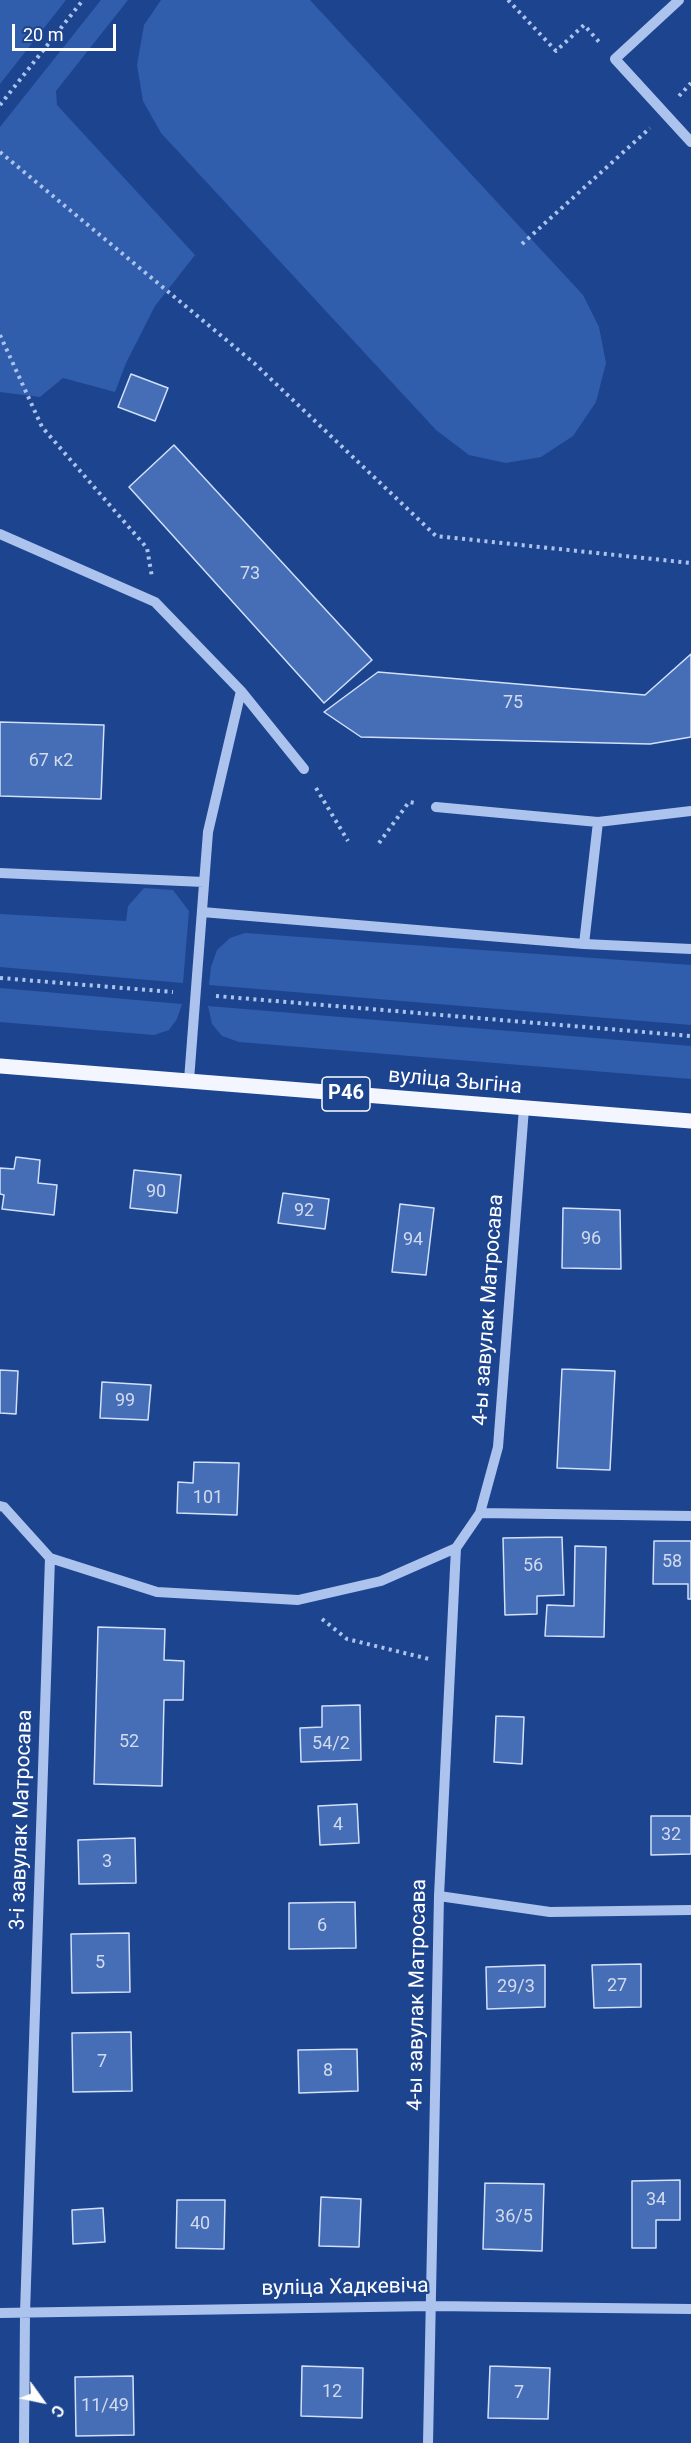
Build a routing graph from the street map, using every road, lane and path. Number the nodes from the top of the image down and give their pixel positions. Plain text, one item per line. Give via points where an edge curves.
1 (83, 0) edge
2 (508, 0) edge
3 (679, 0) edge
4 (615, 59) junction
5 (691, 83) edge
6 (0, 105) edge
7 (666, 114) junction
8 (691, 142) edge
9 (0, 152) edge
10 (522, 244) dead end
11 (0, 335) edge
12 (0, 534) edge
13 (691, 563) edge
14 (155, 602) junction
15 (241, 691) junction
16 (304, 769) joint
17 (436, 807) joint
18 (691, 811) edge
19 (598, 822) junction
20 (348, 841) dead end
21 (379, 843) dead end
22 (0, 873) edge
23 (204, 882) junction
24 (202, 912) junction
25 (584, 944) junction
26 (691, 950) edge
27 (0, 978) edge
28 (196, 994) junction
29 (691, 1036) edge
30 (0, 1066) edge
31 (189, 1080) junction
32 (524, 1108) junction
33 (691, 1122) edge
34 (0, 1506) edge
35 (480, 1513) junction
36 (691, 1516) edge
37 (456, 1548) junction
38 (50, 1558) junction
39 (298, 1600) junction
40 (451, 1664) junction
41 (439, 1896) junction
42 (691, 1910) edge
43 (431, 2306) junction
44 (691, 2309) edge
45 (0, 2313) edge
46 (25, 2313) junction
47 (24, 2443) edge
48 (428, 2443) edge

1 - 6 path
2 - 4 path via 556,51 584,25
3 - 4 street
4 - 7 street
5 - 7 path
7 - 8 street
7 - 10 path
9 - 13 path via 254,363 436,536
11 - 14 path via 42,427 147,548
12 - 14 street
14 - 15 street
15 - 16 street
15 - 23 street via 208,832
16 - 20 path
17 - 19 street
17 - 21 path via 409,802
18 - 19 street
19 - 25 street
22 - 23 street
23 - 24 street
24 - 25 street
24 - 28 street
25 - 26 street
27 - 28 path
28 - 29 path
28 - 31 street
30 - 31 main road, вуліца Зыгіна / Р46
31 - 32 main road, вуліца Зыгіна / Р46
32 - 33 main road, вуліца Зыгіна / Р46
32 - 35 street, 4-ы завулак Матросава via 498,1447
34 - 38 street
35 - 36 street
35 - 37 street, 4-ы завулак Матросава
37 - 39 street via 381,1581
37 - 40 street, 4-ы завулак Матросава
38 - 39 street via 157,1592
38 - 46 street, 3-і завулак Матросава
39 - 40 path via 347,1639
40 - 41 street, 4-ы завулак Матросава
41 - 42 street via 550,1912
41 - 43 street, 4-ы завулак Матросава
43 - 44 street, вуліца Хадкевіча
43 - 46 street, вуліца Хадкевіча
43 - 48 street, 4-ы завулак Матросава
45 - 46 street, вуліца Хадкевіча
46 - 47 street, 3-і завулак Матросава

